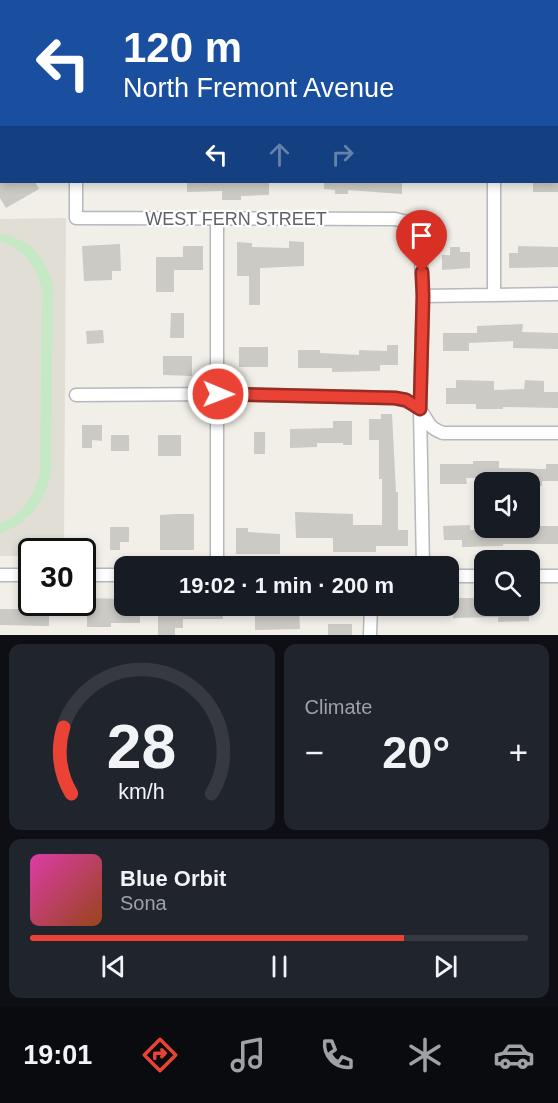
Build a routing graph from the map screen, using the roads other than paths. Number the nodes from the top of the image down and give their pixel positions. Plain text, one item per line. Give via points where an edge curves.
1 (76, 183) edge
2 (494, 183) edge
3 (217, 219) junction
4 (558, 294) edge
5 (494, 295) junction
6 (423, 296) junction
7 (218, 394) junction
8 (76, 395) dead end
9 (420, 409) junction
10 (558, 434) edge
11 (217, 556) edge
12 (423, 556) edge
13 (0, 575) edge
14 (18, 575) edge
15 (96, 575) edge
16 (114, 575) edge
17 (540, 576) edge
18 (558, 576) edge
19 (371, 616) edge
20 (370, 635) edge

1 - 3 street, WEST FERN STREET via 76,218
2 - 5 street
3 - 6 street, WEST FERN STREET via 395,219 419,225
3 - 7 street
4 - 5 street
5 - 6 street
6 - 9 street
7 - 8 street
7 - 9 street via 395,398
7 - 11 street
9 - 10 street via 432,429 443,433
9 - 12 street
13 - 14 street
15 - 16 street
17 - 18 street
19 - 20 street

